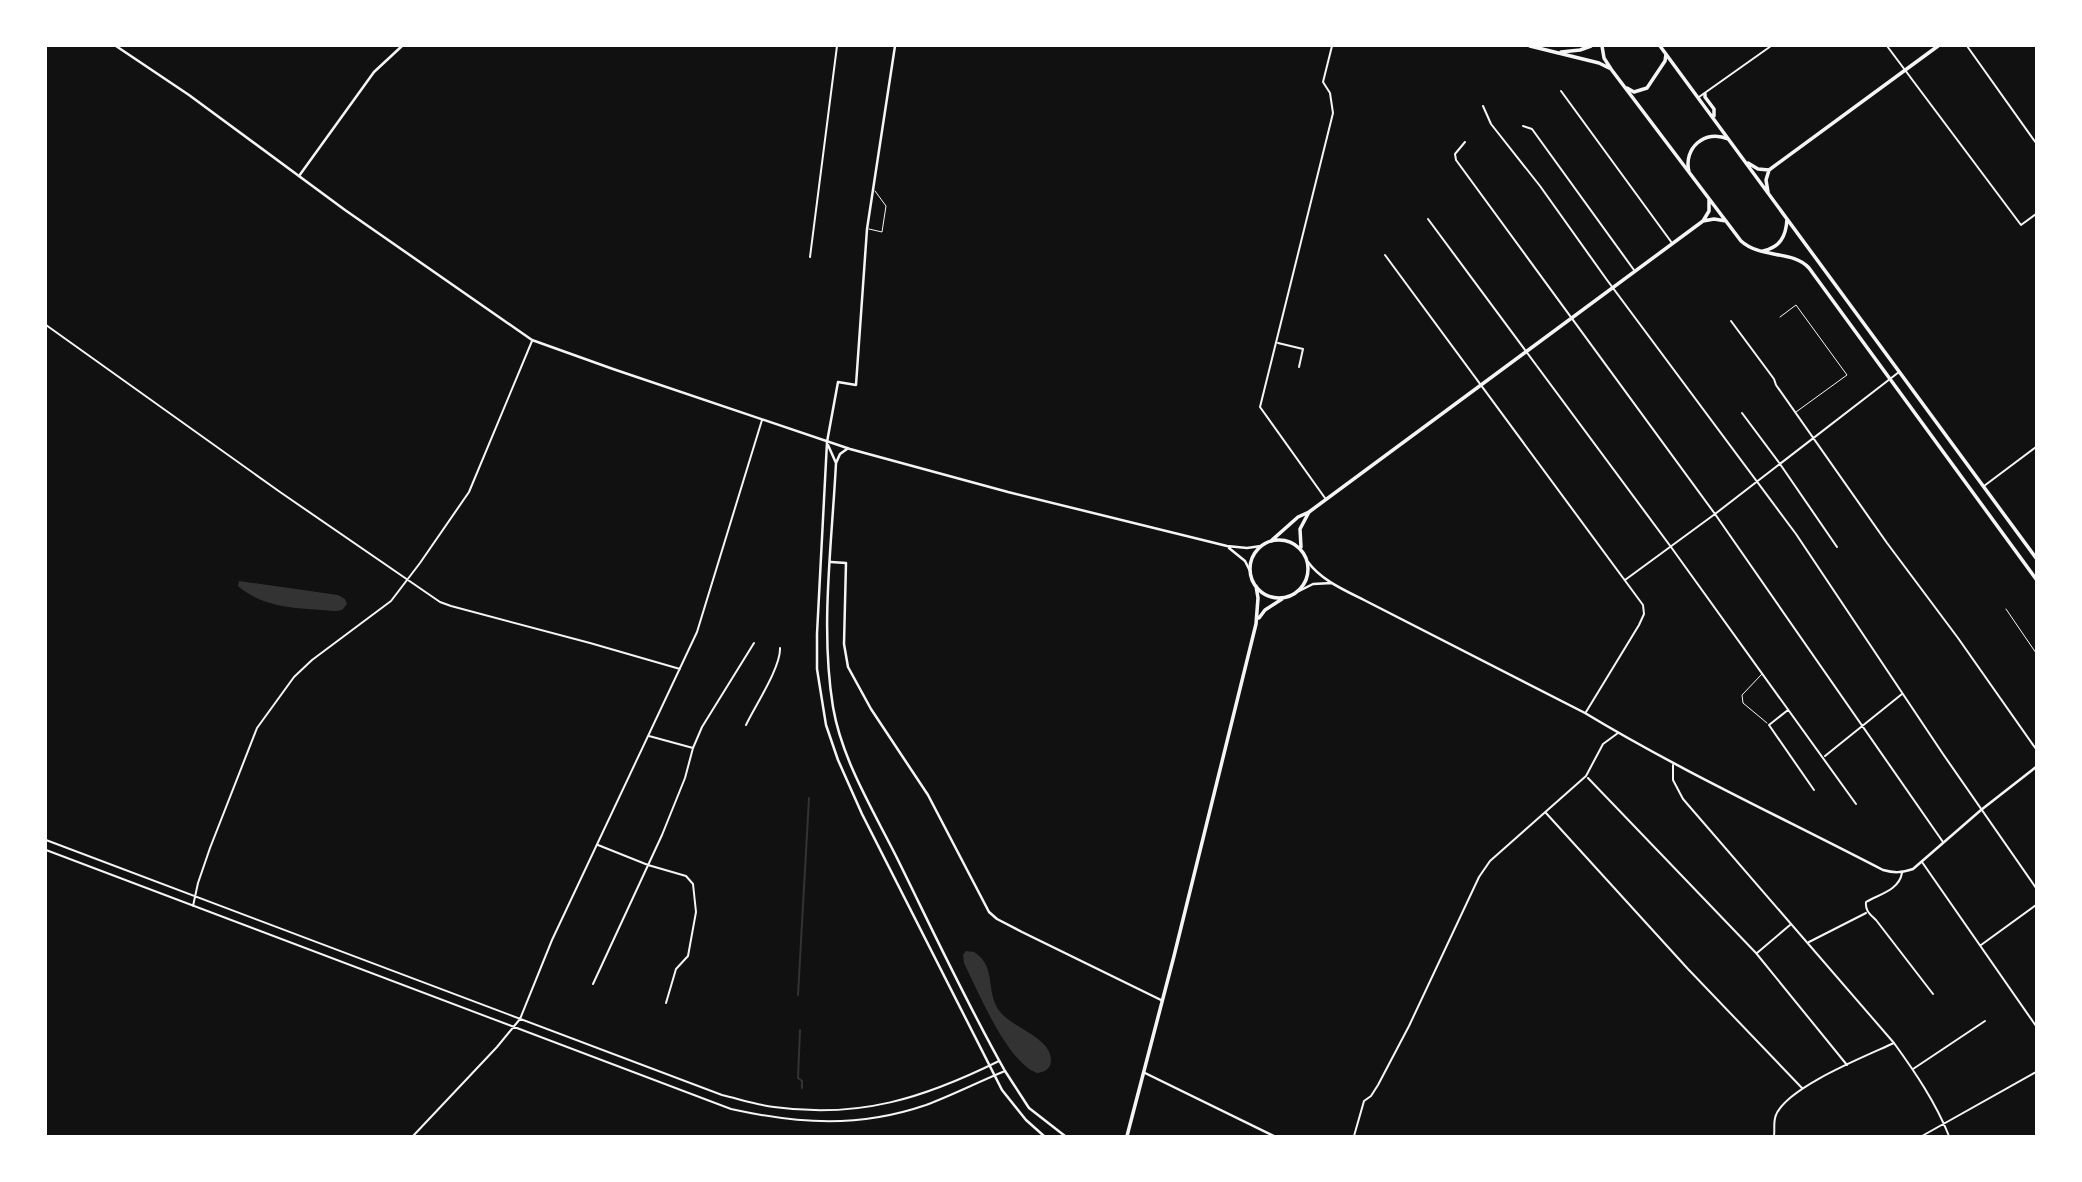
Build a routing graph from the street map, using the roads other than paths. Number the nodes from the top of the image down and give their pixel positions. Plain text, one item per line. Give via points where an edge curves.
1 (116, 46) edge
2 (402, 46) edge
3 (837, 46) edge
4 (895, 46) edge
5 (1332, 46) edge
6 (1531, 46) edge
7 (1591, 46) edge
8 (1602, 46) edge
9 (1660, 46) edge
10 (1771, 46) edge
11 (1887, 46) edge
12 (1938, 46) edge
13 (1967, 46) edge
14 (1555, 52) junction
15 (1666, 53) junction
16 (1611, 69) junction
17 (1905, 69) junction
18 (1625, 87) junction
19 (1561, 91) dead end
20 (1705, 94) junction
21 (1699, 97) junction
22 (1483, 106) dead end
23 (1714, 118) junction
24 (1522, 126) dead end
25 (1731, 140) junction
26 (1465, 142) dead end
27 (2036, 144) edge
28 (1745, 161) junction
29 (1769, 170) junction
30 (1690, 174) junction
31 (299, 176) junction
32 (873, 189) junction
33 (1769, 194) junction
34 (1708, 197) junction
35 (2036, 214) edge
36 (1787, 217) junction
37 (1427, 219) dead end
38 (1703, 221) junction
39 (1727, 222) junction
40 (867, 229) junction
41 (1672, 244) junction
42 (1759, 252) junction
43 (1385, 255) dead end
44 (810, 257) dead end
45 (1635, 272) junction
46 (1612, 288) junction
47 (1780, 317) dead end
48 (1571, 318) junction
49 (1731, 321) dead end
50 (46, 325) edge
51 (532, 340) junction
52 (1277, 343) junction
53 (1525, 352) junction
54 (1299, 367) dead end
55 (1900, 371) junction
56 (1890, 379) junction
57 (1480, 386) junction
58 (1796, 412) junction
59 (1742, 413) dead end
60 (762, 419) junction
61 (1814, 438) junction
62 (827, 442) junction
63 (2036, 447) edge
64 (847, 449) junction
65 (836, 463) junction
66 (1780, 464) junction
67 (1756, 482) junction
68 (1984, 486) junction
69 (1326, 499) junction
70 (1309, 512) junction
71 (1716, 514) junction
72 (1271, 541) junction
73 (1227, 546) junction
74 (1261, 546) junction
75 (1671, 547) junction
76 (1837, 547) dead end
77 (1301, 549) junction
78 (2036, 558) edge
79 (831, 562) junction
80 (1308, 562) junction
81 (1250, 571) junction
82 (2036, 579) edge
83 (407, 580) junction
84 (1625, 581) junction
85 (1332, 583) junction
86 (1256, 586) junction
87 (820, 587) junction
88 (829, 588) junction
89 (1299, 591) junction
90 (1284, 598) junction
91 (2006, 609) dead end
92 (1257, 620) junction
93 (754, 643) dead end
94 (779, 648) dead end
95 (2036, 653) edge
96 (817, 668) junction
97 (828, 669) junction
98 (681, 670) junction
99 (1763, 673) junction
100 (1903, 694) junction
101 (1789, 710) junction
102 (1585, 713) junction
103 (747, 725) dead end
104 (1769, 725) junction
105 (1862, 726) junction
106 (1618, 733) junction
107 (648, 735) junction
108 (693, 748) junction
109 (2036, 749) edge
110 (1824, 757) junction
111 (1673, 762) junction
112 (2036, 767) edge
113 (1586, 776) junction
114 (1814, 790) dead end
115 (1856, 804) dead end
116 (1981, 810) junction
117 (1546, 813) junction
118 (46, 840) edge
119 (1944, 843) junction
120 (597, 845) junction
121 (46, 850) edge
122 (1922, 862) junction
123 (648, 865) junction
124 (1902, 872) junction
125 (2036, 888) edge
126 (196, 897) junction
127 (2036, 905) edge
128 (193, 907) junction
129 (1867, 912) junction
130 (925, 915) junction
131 (915, 920) junction
132 (1791, 925) junction
133 (1808, 943) junction
134 (1981, 945) junction
135 (1756, 953) junction
136 (593, 984) dead end
137 (1933, 994) dead end
138 (1161, 1000) junction
139 (666, 1003) dead end
140 (520, 1018) junction
141 (1985, 1021) dead end
142 (514, 1027) junction
143 (2036, 1027) edge
144 (1894, 1043) junction
145 (999, 1061) junction
146 (1847, 1065) junction
147 (989, 1066) junction
148 (1912, 1069) junction
149 (1005, 1071) junction
150 (1143, 1072) junction
151 (2036, 1072) edge
152 (995, 1076) junction
153 (1802, 1088) junction
154 (1944, 1124) junction
155 (413, 1136) edge
156 (1044, 1136) edge
157 (1065, 1136) edge
158 (1127, 1136) edge
159 (1274, 1136) edge
160 (1354, 1136) edge
161 (1774, 1136) edge
162 (1922, 1136) edge
163 (1949, 1136) edge

1 - 31 street
2 - 31 street via 374,72
3 - 44 street
4 - 32 street
5 - 52 street via 1323,82 1333,113
6 - 14 main road
7 - 14 main road
8 - 16 main road
9 - 15 main road
10 - 20 street
11 - 17 street
12 - 17 main road
13 - 27 street
14 - 16 main road
15 - 18 main road via 1647,88 1634,92
15 - 21 main road
16 - 18 main road
17 - 29 main road
17 - 35 street via 2021,225
18 - 30 main road
19 - 41 street
20 - 21 street
20 - 23 main road
21 - 23 main road
22 - 46 street via 1491,124
23 - 25 main road
24 - 45 street via 1532,129
25 - 28 main road
25 - 30 main road via 1713,135 1696,144 1688,159
26 - 48 street via 1455,154 1456,160
28 - 29 main road
28 - 33 main road
29 - 33 main road
30 - 34 main road
31 - 51 street
32 - 40 street
32 - 40 lane via 886,206 883,232
33 - 36 main road
34 - 38 main road via 1709,211
34 - 39 main road
36 - 42 main road via 1783,240
36 - 55 main road
37 - 53 street
38 - 39 main road
38 - 41 main road
39 - 42 main road via 1741,241
40 - 62 street via 856,385 838,383
41 - 45 main road
42 - 56 main road via 1805,263
43 - 57 street
45 - 46 main road
46 - 48 main road
46 - 67 street
47 - 58 lane via 1796,305 1847,375
48 - 53 main road
48 - 71 street
49 - 58 street
50 - 83 street
51 - 60 street
51 - 83 street via 470,492
52 - 54 street via 1303,349
52 - 69 street via 1260,407
53 - 57 main road
53 - 75 street
55 - 56 street
55 - 68 main road
56 - 61 street
56 - 82 main road
57 - 69 main road
57 - 84 street
58 - 61 street
59 - 66 street
60 - 62 street
60 - 98 street via 703,615
61 - 66 street
61 - 109 street
62 - 64 street
62 - 65 street
62 - 87 street
63 - 68 street
64 - 65 street
64 - 73 street
65 - 79 street
66 - 67 street
66 - 76 street
67 - 71 street
67 - 100 street
68 - 78 main road
69 - 70 main road
70 - 72 main road
70 - 77 main road via 1300,528
71 - 75 street
71 - 105 street
72 - 74 main road
72 - 77 main road via 1282,539
73 - 74 street
73 - 81 street
74 - 81 main road via 1254,553
75 - 84 street
75 - 99 street
77 - 80 main road
79 - 88 street
79 - 138 street via 846,563 844,644 848,667 928,795 989,912
80 - 85 street
80 - 89 main road via 1309,572
81 - 86 main road
83 - 98 street via 451,606
83 - 126 street via 382,609 312,660 288,684 261,723
84 - 102 street via 1643,605 1644,614
85 - 89 street
85 - 102 street
86 - 90 main road via 1263,593
86 - 92 main road
87 - 88 street via 824,591
87 - 96 street
88 - 97 street
89 - 90 main road
90 - 92 main road
91 - 95 lane
92 - 138 main road
93 - 108 street
94 - 103 street via 772,676
96 - 97 street via 823,664
96 - 131 street via 826,724 838,760
97 - 130 street via 844,746
98 - 107 street
99 - 101 street
99 - 104 lane via 1742,695 1744,703
100 - 105 street
100 - 116 street
101 - 104 street
101 - 110 street
102 - 106 street
104 - 114 street
105 - 110 street
105 - 119 street
106 - 111 street
106 - 113 street via 1603,744
107 - 108 street
107 - 120 street
108 - 123 street
110 - 115 street
111 - 124 street via 1883,870
111 - 132 street via 1673,780 1683,799
112 - 116 street
113 - 117 street
113 - 135 street
116 - 119 street
116 - 125 street
117 - 153 street
117 - 160 street via 1490,861 1479,877 1409,1026 1378,1086 1364,1101
118 - 126 street
119 - 122 street
120 - 123 street
120 - 140 street
121 - 128 street
122 - 124 street
122 - 134 street
123 - 136 street
123 - 139 street via 685,876 693,884 696,898 688,956 676,969
124 - 129 street via 1895,887 1867,902
126 - 128 street
126 - 140 street
127 - 134 street
128 - 142 street
129 - 133 street
129 - 137 street
130 - 131 street via 922,922
130 - 145 street
131 - 147 street
132 - 133 street
132 - 135 street
133 - 144 street
134 - 143 street
135 - 146 street
138 - 150 main road
140 - 142 street
140 - 147 street via 722,1095 785,1108 865,1109 937,1088
141 - 148 street
142 - 152 street via 731,1109 790,1119 833,1123 893,1115
142 - 155 street
144 - 146 street
144 - 148 street
145 - 147 street
145 - 149 street
146 - 153 street
147 - 152 street
148 - 154 street
149 - 152 street
149 - 157 street via 1029,1108
150 - 158 main road
150 - 159 street
151 - 154 street
152 - 156 street via 1015,1107
153 - 161 street via 1778,1110
154 - 162 street
154 - 163 street

